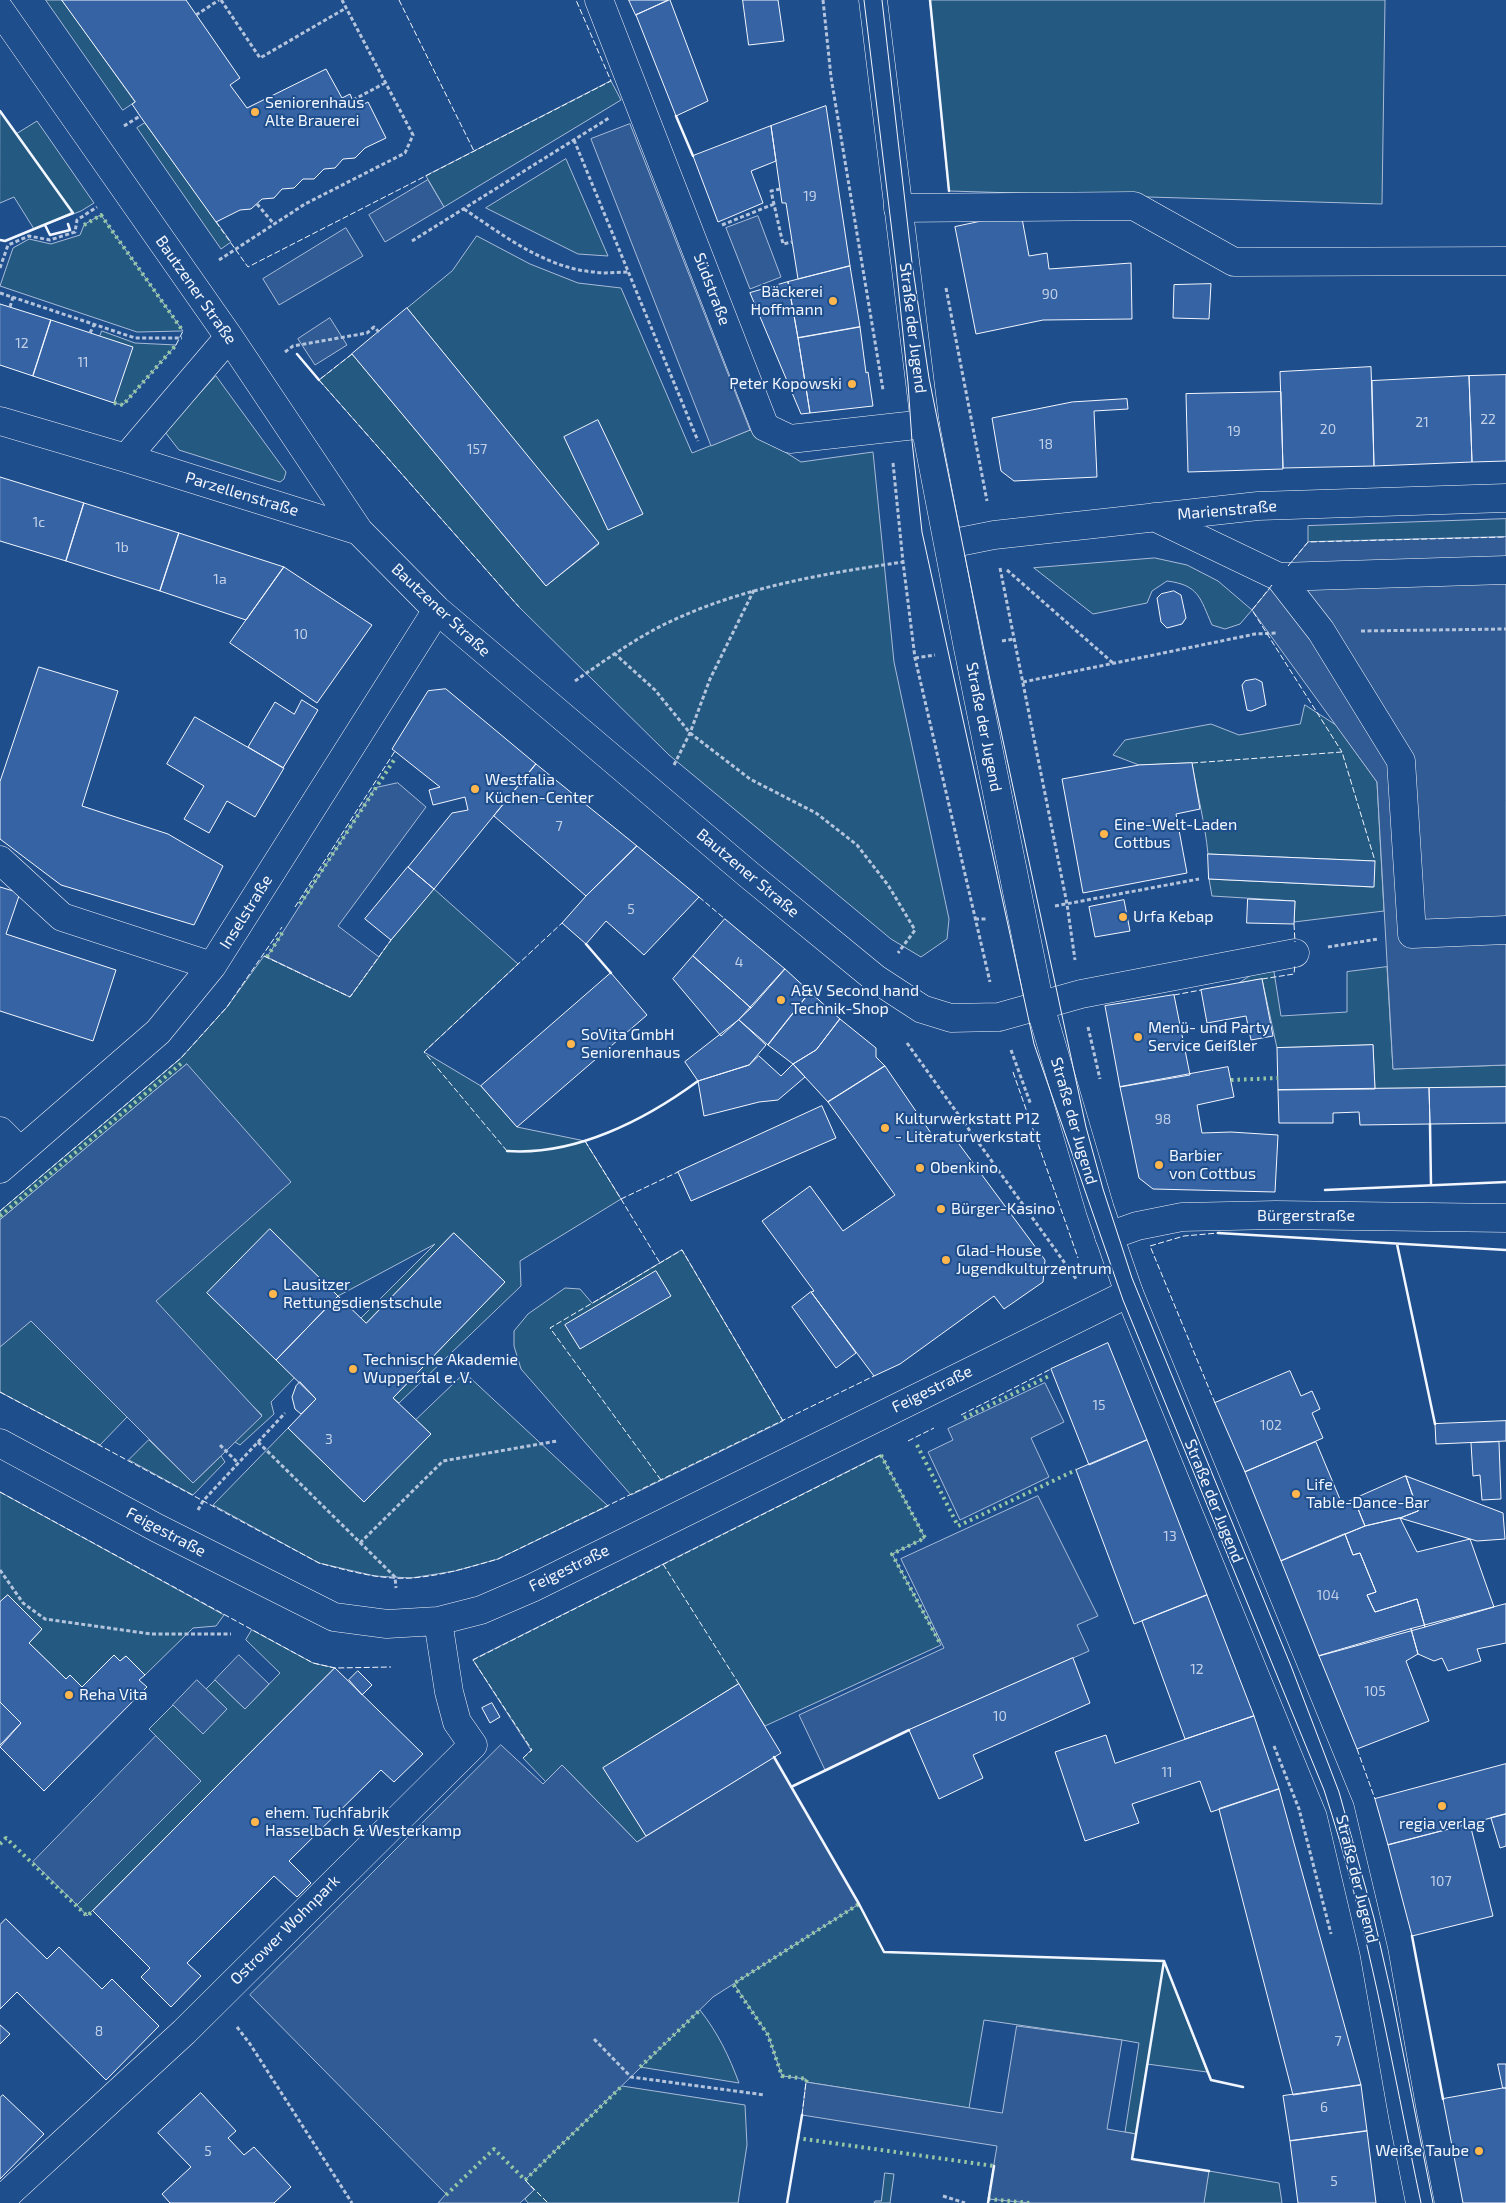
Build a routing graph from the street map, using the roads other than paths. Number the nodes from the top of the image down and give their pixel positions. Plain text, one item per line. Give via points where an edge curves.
1 (599, 0) edge
2 (873, 0) edge
3 (0, 10) edge
4 (898, 208) junction
5 (1506, 261) edge
6 (229, 337) junction
7 (0, 422) edge
8 (925, 424) junction
9 (126, 458) junction
10 (1506, 498) edge
11 (1154, 517) junction
12 (359, 531) junction
13 (949, 544) junction
14 (1506, 570) edge
15 (1279, 577) junction
16 (437, 610) junction
17 (0, 860) edge
18 (1506, 930) edge
19 (1295, 953) road end
20 (212, 966) junction
21 (1040, 1006) junction
22 (0, 1131) edge
23 (20, 1151) junction
24 (0, 1169) edge
25 (1506, 1218) edge
26 (1109, 1236) junction
27 (1129, 1293) junction
28 (0, 1443) edge
29 (438, 1621) junction
30 (0, 2202) edge
31 (1420, 2203) edge

1 - 8 street, Südstraße via 766,427 790,439
2 - 4 street, Straße der Jugend
3 - 6 street, Bautzener Straße
4 - 5 street via 1134,206 1234,262
4 - 8 street, Straße der Jugend
6 - 9 street
6 - 12 street, Bautzener Straße
7 - 9 street, Parzellenstraße
8 - 13 street, Straße der Jugend
9 - 12 street, Parzellenstraße
10 - 11 street, Marienstraße via 1258,506
11 - 13 street, Marienstraße
11 - 15 street
12 - 16 street, Bautzener Straße
13 - 21 street, Straße der Jugend
14 - 15 street
15 - 18 street via 1321,631 1401,761 1412,934
16 - 20 street, Inselstraße
16 - 21 street, Bautzener Straße via 876,979 922,1008 951,1018 999,1017
17 - 20 street via 62,917
19 - 21 street, Bautzener Straße via 1081,994
20 - 23 street, Inselstraße via 158,1032
21 - 26 street, Straße der Jugend
22 - 23 street
23 - 24 street, Inselstraße
25 - 26 street, Bürgerstraße via 1276,1215 1182,1218 1137,1226
26 - 27 street, Straße der Jugend
27 - 29 street, Feigestraße via 532,1588 482,1610
27 - 31 street, Straße der Jugend via 1340,1808 1374,1952
28 - 29 street, Feigestraße via 166,1533 334,1617 386,1624
29 - 30 street, Ostrower Wohnpark via 457,1722 472,1745 184,2032

